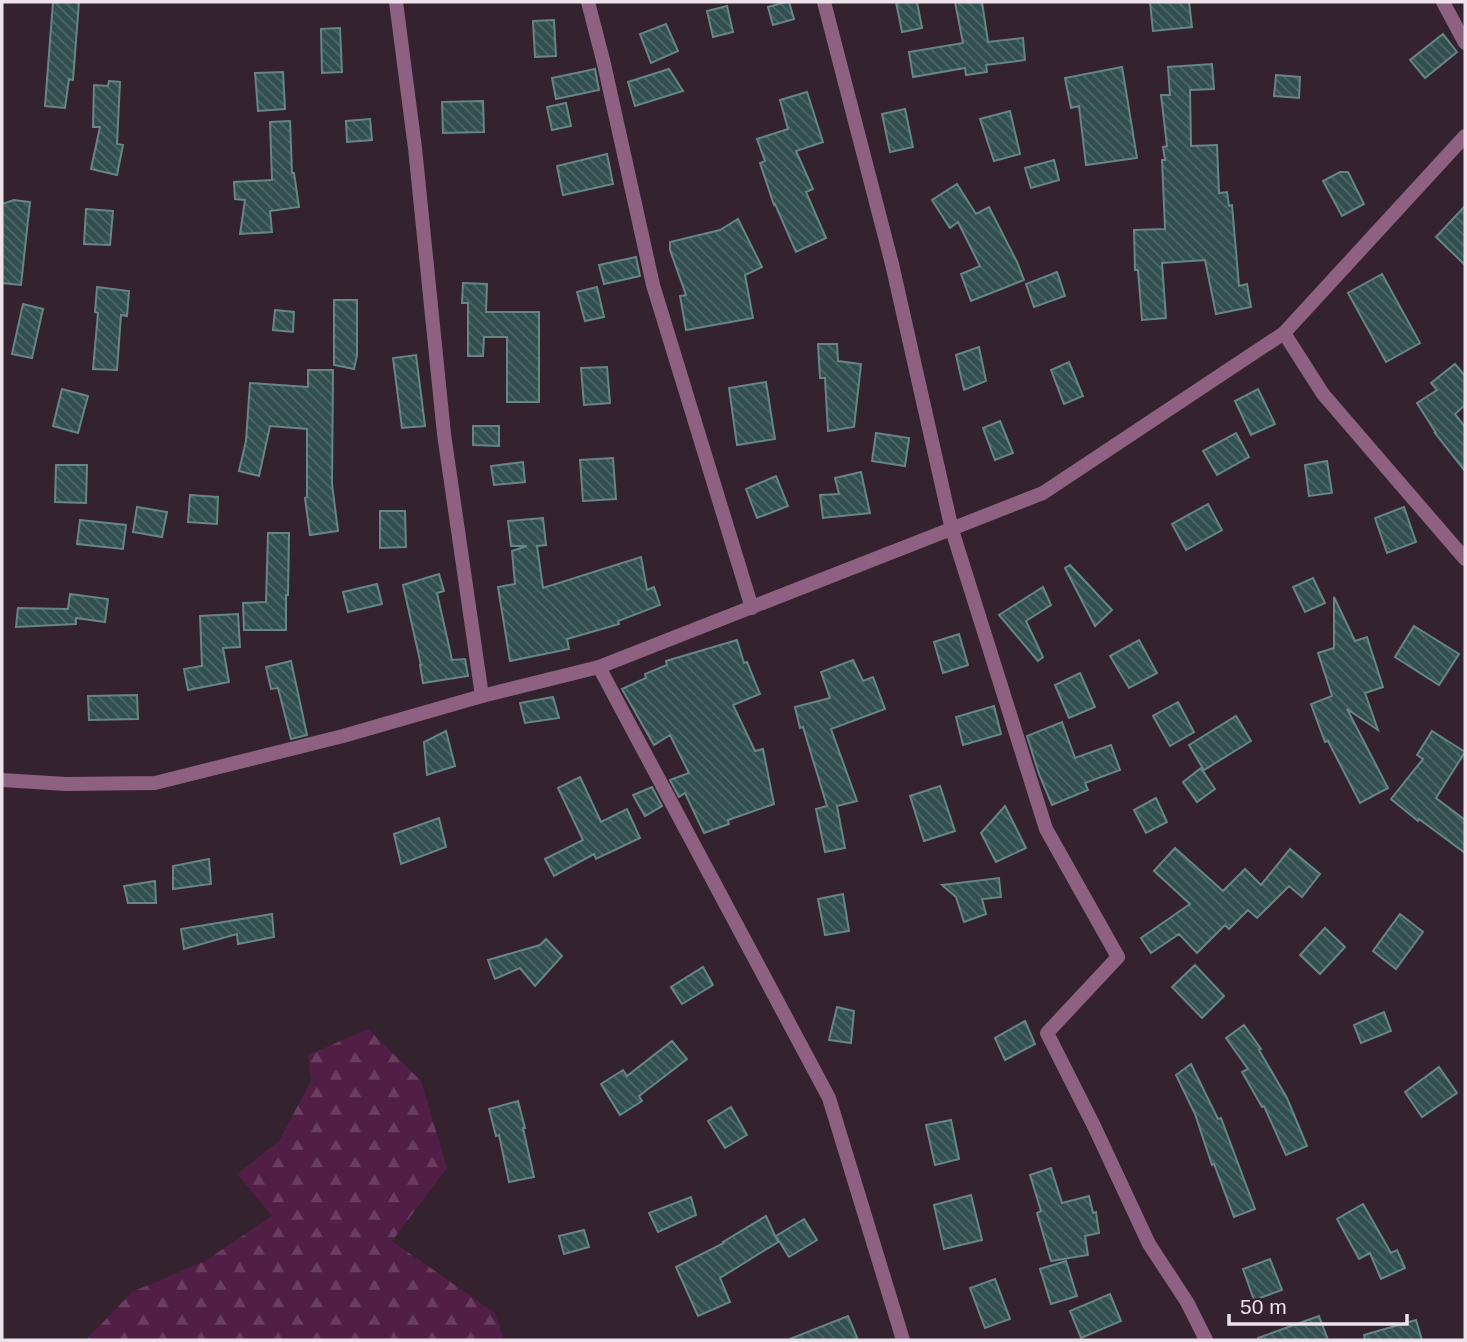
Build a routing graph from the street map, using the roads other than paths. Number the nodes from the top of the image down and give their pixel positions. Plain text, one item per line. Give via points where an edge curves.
1 (396, 2) edge
2 (588, 2) edge
3 (824, 2) edge
4 (1443, 2) edge
5 (1465, 43) edge
6 (1465, 135) edge
7 (1284, 333) junction
8 (952, 530) junction
9 (1465, 559) edge
10 (752, 608) junction
11 (599, 667) junction
12 (482, 696) junction
13 (2, 780) edge
14 (903, 1340) edge
15 (1206, 1340) edge

1 - 12 street via 444,434
2 - 10 street via 653,285
3 - 8 street via 892,264
4 - 5 street
6 - 7 street
7 - 8 street via 1044,493
7 - 9 street via 1323,394
8 - 10 street
8 - 15 street via 1046,829 1118,957 1047,1033 1149,1244
10 - 11 street
11 - 12 street
11 - 14 street via 829,1098
12 - 13 street via 155,783 66,785

